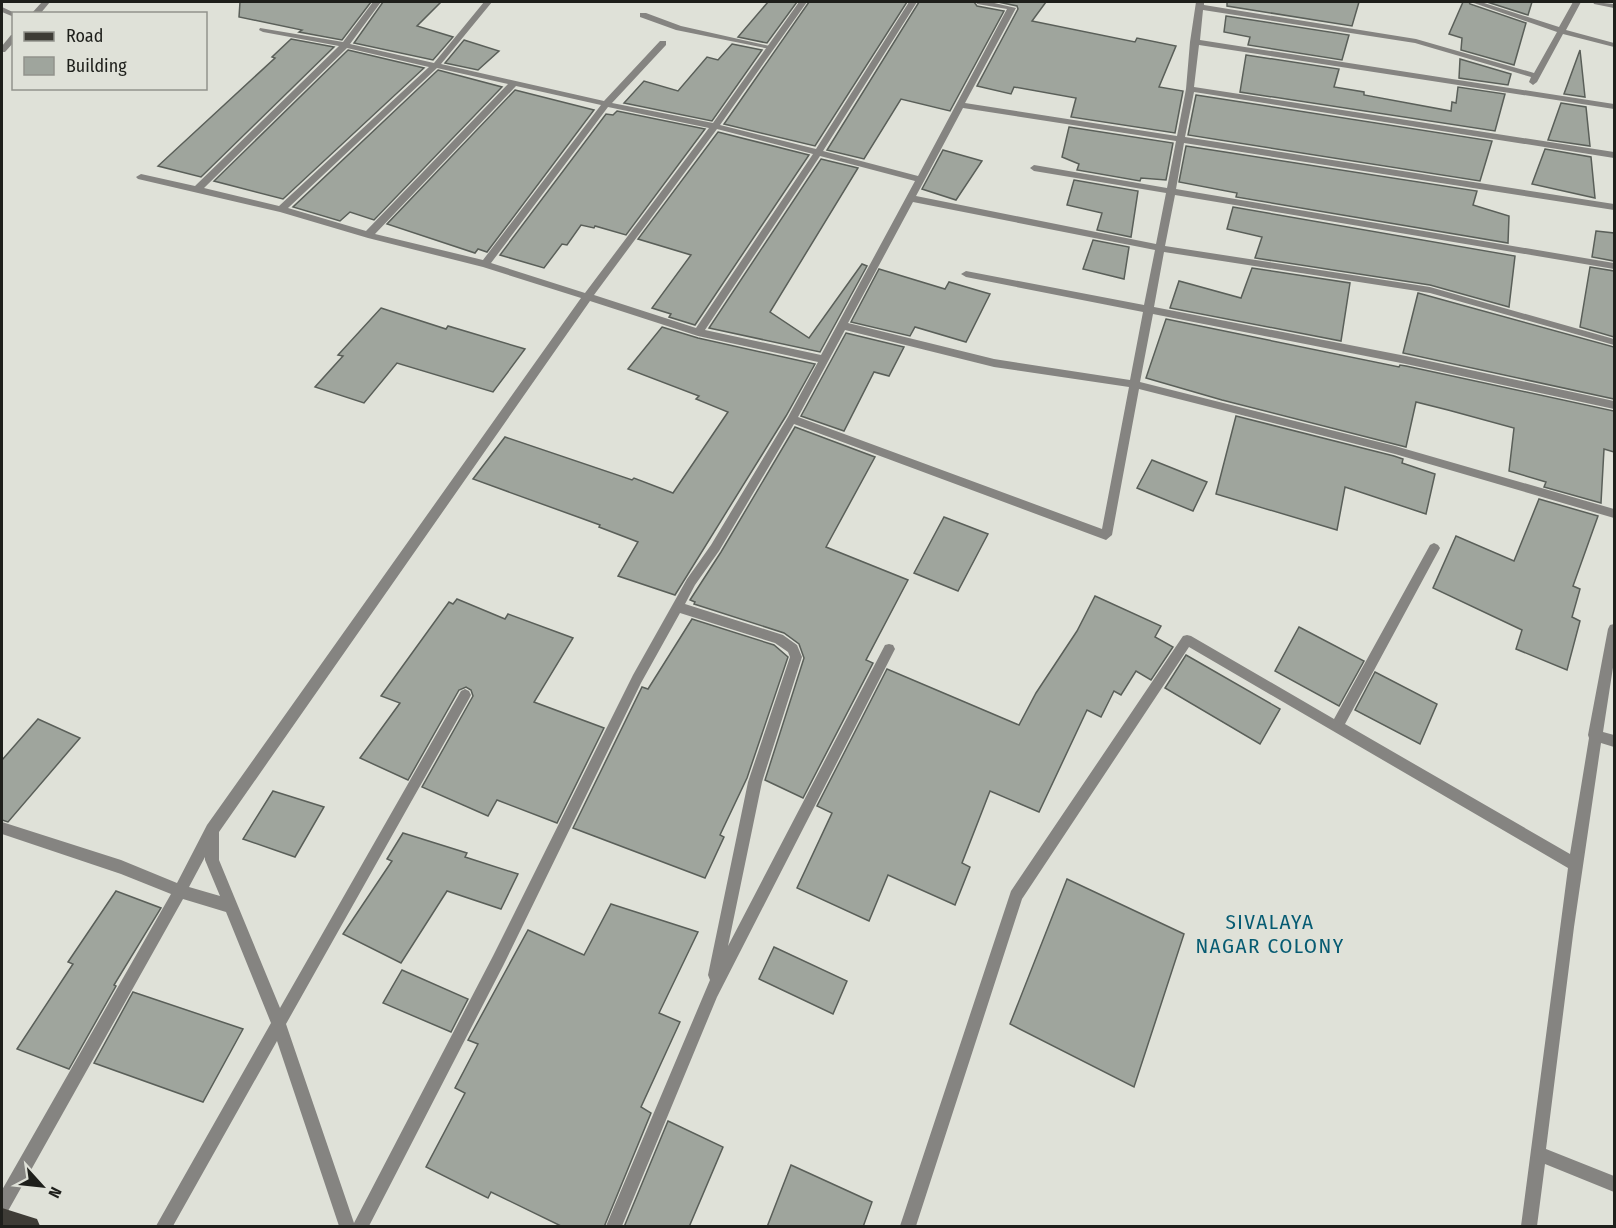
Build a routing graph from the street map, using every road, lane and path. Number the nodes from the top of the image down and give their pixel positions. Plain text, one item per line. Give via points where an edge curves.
1 (377, 2) edge
2 (488, 2) edge
3 (803, 2) edge
4 (913, 2) edge
5 (980, 2) edge
6 (1475, 2) edge
7 (1577, 2) edge
8 (1597, 2) edge
9 (1200, 4) edge
10 (1614, 6) edge
11 (643, 15) dead end
12 (263, 30) dead end
13 (1562, 31) junction
14 (1194, 42) junction
15 (663, 43) dead end
16 (345, 45) junction
17 (1614, 45) edge
18 (770, 47) junction
19 (435, 65) junction
20 (1536, 75) junction
21 (514, 83) junction
22 (1190, 89) junction
23 (1527, 93) junction
24 (606, 104) junction
25 (960, 105) junction
26 (1614, 107) edge
27 (716, 126) junction
28 (1180, 140) junction
29 (817, 154) junction
30 (1614, 155) edge
31 (1034, 168) dead end
32 (141, 177) dead end
33 (920, 179) junction
34 (197, 190) junction
35 (1171, 190) junction
36 (910, 198) junction
37 (1614, 207) edge
38 (281, 209) junction
39 (368, 235) junction
40 (1160, 248) junction
41 (485, 264) junction
42 (1614, 266) edge
43 (966, 274) dead end
44 (588, 296) junction
45 (1148, 310) junction
46 (841, 325) junction
47 (698, 332) junction
48 (1614, 342) edge
49 (823, 359) junction
50 (1134, 384) junction
51 (1614, 405) edge
52 (792, 419) junction
53 (1614, 514) edge
54 (1434, 548) dead end
55 (678, 607) junction
56 (1614, 629) edge
57 (889, 650) dead end
58 (465, 695) dead end
59 (1337, 726) junction
60 (1594, 735) junction
61 (1614, 741) edge
62 (2, 828) edge
63 (212, 830) junction
64 (1574, 864) junction
65 (180, 891) junction
66 (232, 907) junction
67 (712, 992) junction
68 (279, 1024) junction
69 (1538, 1153) junction
70 (1614, 1184) edge
71 (2, 1205) edge
72 (2, 1218) edge
73 (30, 1227) edge
74 (165, 1227) edge
75 (347, 1227) edge
76 (361, 1227) edge
77 (614, 1227) edge
78 (908, 1227) edge
79 (1529, 1227) edge

1 - 16 street
2 - 19 street
3 - 18 street
4 - 29 street
5 - 25 street via 1012,8
6 - 13 street
7 - 13 street
8 - 10 street
9 - 14 street
9 - 20 street via 1416,41
11 - 18 street
12 - 16 street
13 - 17 street
13 - 20 street
14 - 22 street
14 - 23 street
15 - 24 street
16 - 19 street
16 - 34 street
18 - 27 street
19 - 21 street
19 - 38 street
20 - 23 street
21 - 24 street
21 - 39 street
22 - 28 street
22 - 30 street
23 - 26 street
24 - 27 street
24 - 41 street
25 - 28 street
25 - 33 street
27 - 29 street
27 - 44 street
28 - 35 street
28 - 37 street
29 - 33 street
29 - 47 street
31 - 35 street
32 - 34 street
33 - 36 street
34 - 38 street
35 - 40 street
35 - 42 street
36 - 40 street
36 - 46 street
38 - 39 street
39 - 41 street
40 - 45 street
40 - 48 street via 1430,290
41 - 44 street
43 - 45 street
44 - 47 street
44 - 63 street
45 - 50 street
45 - 51 street
46 - 49 street
46 - 50 street via 994,363
47 - 49 street
49 - 52 street
50 - 52 street via 1106,535
50 - 53 street via 1395,450
52 - 55 street
54 - 59 street
55 - 67 street via 779,639 793,648 796,657 755,782
55 - 76 street via 637,679
56 - 60 street
57 - 67 street
58 - 68 street
59 - 64 street
59 - 78 street via 1187,640 1016,896
60 - 61 street
60 - 64 street
62 - 65 street
63 - 65 street
63 - 66 street via 212,860
64 - 69 street
65 - 66 street
65 - 71 street
66 - 68 street
67 - 77 street
68 - 74 street
68 - 75 street
69 - 70 street
69 - 79 street
72 - 73 main road

